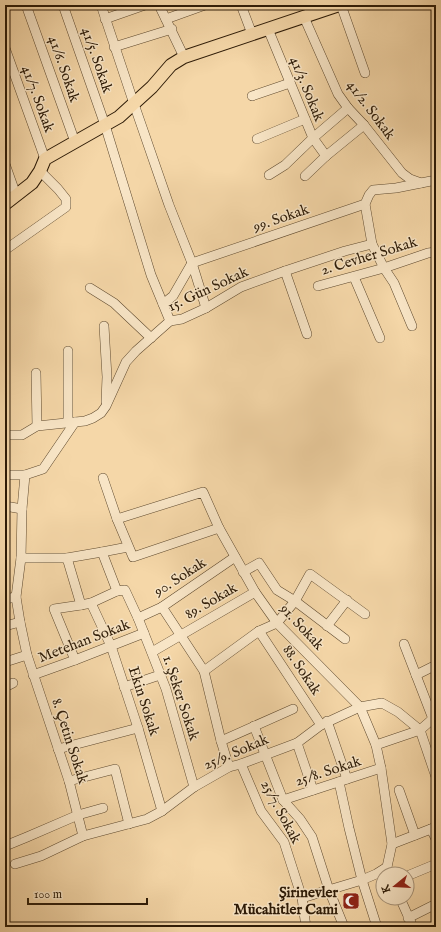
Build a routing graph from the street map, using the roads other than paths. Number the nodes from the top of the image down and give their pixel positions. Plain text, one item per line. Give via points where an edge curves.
1 (26, 5) edge
2 (63, 5) edge
3 (101, 5) edge
4 (145, 5) edge
5 (159, 5) edge
6 (205, 5) edge
7 (241, 5) edge
8 (340, 5) edge
9 (322, 8) edge
10 (304, 17) junction
11 (105, 19) junction
12 (166, 19) junction
13 (268, 29) junction
14 (172, 30) junction
15 (252, 34) junction
16 (114, 47) junction
17 (5, 48) edge
18 (184, 57) junction
19 (365, 73) dead end
20 (290, 83) junction
21 (252, 96) dead end
22 (134, 104) junction
23 (348, 108) junction
24 (305, 120) junction
25 (105, 125) junction
26 (364, 125) junction
27 (313, 138) junction
28 (257, 139) dead end
29 (75, 142) junction
30 (326, 156) junction
31 (45, 159) junction
32 (5, 164) edge
33 (40, 170) junction
34 (269, 175) dead end
35 (305, 176) dead end
36 (436, 180) edge
37 (422, 183) junction
38 (16, 195) junction
39 (5, 204) edge
40 (365, 204) junction
41 (372, 244) junction
42 (5, 250) edge
43 (432, 252) edge
44 (192, 263) junction
45 (384, 268) junction
46 (285, 271) junction
47 (354, 277) junction
48 (318, 286) dead end
49 (90, 288) dead end
50 (162, 304) junction
51 (206, 308) junction
52 (170, 321) junction
53 (104, 326) dead end
54 (412, 326) dead end
55 (307, 334) dead end
56 (151, 338) junction
57 (380, 338) dead end
58 (68, 351) dead end
59 (36, 373) dead end
60 (106, 406) junction
61 (72, 422) junction
62 (37, 426) junction
63 (5, 435) edge
64 (5, 475) edge
65 (25, 475) junction
66 (103, 478) dead end
67 (5, 506) edge
68 (22, 509) junction
69 (117, 519) junction
70 (219, 528) junction
71 (128, 547) junction
72 (102, 552) junction
73 (235, 557) junction
74 (21, 558) junction
75 (67, 558) junction
76 (243, 572) junction
77 (117, 591) junction
78 (255, 592) junction
79 (16, 598) junction
80 (5, 599) edge
81 (347, 600) junction
82 (295, 601) junction
83 (91, 603) junction
84 (81, 605) junction
85 (162, 607) junction
86 (365, 614) dead end
87 (138, 618) junction
88 (20, 622) junction
89 (277, 623) junction
90 (5, 626) edge
91 (327, 626) junction
92 (259, 631) junction
93 (144, 633) junction
94 (181, 635) junction
95 (345, 639) dead end
96 (404, 644) dead end
97 (110, 646) junction
98 (152, 652) junction
99 (27, 655) junction
100 (75, 660) junction
101 (5, 662) edge
102 (436, 665) edge
103 (204, 671) junction
104 (34, 675) junction
105 (160, 675) junction
106 (416, 675) junction
107 (124, 687) junction
108 (360, 707) junction
109 (293, 708) dead end
110 (434, 718) edge
111 (324, 723) junction
112 (254, 726) junction
113 (138, 728) junction
114 (420, 730) junction
115 (221, 741) junction
116 (297, 742) junction
117 (376, 746) junction
118 (58, 749) junction
119 (266, 754) junction
120 (241, 764) junction
121 (229, 767) junction
122 (381, 768) junction
123 (436, 777) edge
124 (343, 780) junction
125 (69, 781) junction
126 (194, 787) junction
127 (313, 790) junction
128 (400, 790) dead end
129 (283, 800) junction
130 (103, 808) dead end
131 (162, 811) junction
132 (78, 815) junction
133 (129, 824) junction
134 (433, 828) edge
135 (415, 835) junction
136 (83, 836) junction
137 (436, 839) edge
138 (392, 844) junction
139 (5, 846) edge
140 (15, 864) dead end
141 (436, 864) edge
142 (389, 866) edge
143 (415, 873) edge
144 (375, 874) edge
145 (362, 880) junction
146 (329, 890) junction
147 (302, 898) junction
148 (436, 904) edge
149 (403, 906) edge
150 (408, 918) junction
151 (306, 927) edge
152 (344, 927) edge
153 (378, 927) edge
154 (413, 927) edge

1 - 29 street, 41/6. Sokak
2 - 25 street, 41/5. Sokak
3 - 11 street
4 - 11 street
5 - 12 street
6 - 12 street
7 - 15 street
8 - 9 main road
8 - 19 street
9 - 10 main road
10 - 13 main road
10 - 23 street, 41/2. Sokak via 338,94
11 - 16 street
12 - 14 street
13 - 15 main road
13 - 20 street, 41/3. Sokak
14 - 16 street
14 - 18 street
15 - 18 main road
16 - 22 street
17 - 31 street, 41/7. Sokak
18 - 22 main road via 171,65
20 - 21 street
20 - 24 street, 41/3. Sokak
22 - 25 main road
22 - 44 street
23 - 26 street, 41/2. Sokak
23 - 27 street
24 - 27 street, 41/3. Sokak
24 - 28 street
25 - 29 main road
25 - 50 street, 41/5. Sokak
26 - 30 street
26 - 37 street, 41/2. Sokak via 402,173
27 - 30 street, 41/3. Sokak
27 - 34 street via 285,165
29 - 31 main road
30 - 35 street
31 - 33 main road
32 - 38 street
33 - 38 main road via 32,183
33 - 42 street via 66,199 66,207
36 - 37 street
37 - 40 street via 373,190
38 - 39 main road
40 - 41 street
40 - 44 street, 99. Sokak
41 - 45 street
41 - 46 street, 15. Gün Sokak
43 - 45 street, 2. Cevher Sokak
44 - 50 street via 173,296
44 - 51 street
45 - 47 street, 2. Cevher Sokak
45 - 54 street via 394,284
46 - 51 street, 15. Gün Sokak via 241,287
46 - 55 street
47 - 48 street, 2. Cevher Sokak
47 - 57 street
49 - 56 street via 114,303
50 - 52 street, 41/5. Sokak
51 - 52 street, 15. Gün Sokak via 182,319
52 - 56 street, 15. Gün Sokak
53 - 60 street
56 - 60 street, 15. Gün Sokak via 126,362
58 - 61 street
59 - 62 street
60 - 61 street, 15. Gün Sokak via 93,418
61 - 62 street, 15. Gün Sokak
61 - 65 street via 43,469
62 - 63 street, 15. Gün Sokak via 22,435
64 - 65 street
65 - 68 street, 8. Çetin Sokak
66 - 69 street
67 - 68 street
68 - 74 street, 8. Çetin Sokak
69 - 70 street, 91. Sokak via 203,492
69 - 71 street
70 - 71 street via 133,558
70 - 73 street, 91. Sokak
71 - 72 street
72 - 75 street
72 - 77 street
73 - 76 street, 91. Sokak
73 - 85 street, 90. Sokak
74 - 75 street
74 - 79 street, 8. Çetin Sokak
75 - 84 street
76 - 78 street, 91. Sokak
76 - 82 street via 259,563 277,590
77 - 83 street
77 - 87 street, 1. Şeker Sokak via 125,590
78 - 89 street, 91. Sokak
78 - 94 street, 89. Sokak
79 - 80 street
79 - 88 street, 8. Çetin Sokak
81 - 82 street via 310,574
81 - 86 street
81 - 91 street
82 - 89 street
82 - 91 street
83 - 84 street
83 - 97 street, Ekin Sokak
84 - 100 street via 54,609
85 - 87 street, 90. Sokak
85 - 94 street, 89. Sokak
87 - 93 street, 1. Şeker Sokak
88 - 90 street
88 - 99 street, 8. Çetin Sokak
89 - 92 street
89 - 108 street, 91. Sokak
91 - 95 street
92 - 103 street
92 - 111 street, 88. Sokak
93 - 97 street, Metehan Sokak
93 - 98 street, 1. Şeker Sokak
94 - 98 street, 89. Sokak
94 - 103 street, 89. Sokak
96 - 106 street
97 - 100 street, Metehan Sokak
97 - 107 street, Ekin Sokak
98 - 105 street, 1. Şeker Sokak
99 - 101 street
99 - 104 street, 8. Çetin Sokak
100 - 104 street, Metehan Sokak
102 - 106 street
103 - 115 street, 89. Sokak
104 - 118 street, 8. Çetin Sokak
105 - 107 street
105 - 126 street, 1. Şeker Sokak
106 - 110 street
107 - 113 street, Ekin Sokak
108 - 111 street, 25/9. Sokak
108 - 114 street, 25/9. Sokak via 382,703
108 - 117 street
109 - 112 street
110 - 114 street
111 - 116 street, 25/9. Sokak
111 - 124 street, 88. Sokak
112 - 115 street
112 - 119 street
113 - 118 street
113 - 131 street, Ekin Sokak
114 - 117 street
114 - 123 street
115 - 121 street, 89. Sokak
116 - 119 street, 25/9. Sokak
116 - 127 street
117 - 122 street
118 - 125 street, 8. Çetin Sokak
119 - 120 street, 25/9. Sokak
119 - 129 street
120 - 121 street, 25/9. Sokak
120 - 147 street, 25/7. Sokak via 261,811 284,842
121 - 126 street, 25/9. Sokak
122 - 124 street, 25/8. Sokak
122 - 138 street
124 - 127 street, 25/8. Sokak
124 - 145 street, 88. Sokak
125 - 132 street, 8. Çetin Sokak
125 - 133 street via 115,770
126 - 131 street, 25/9. Sokak
127 - 129 street, 25/8. Sokak
128 - 135 street
129 - 146 street via 312,837
130 - 132 street
131 - 133 street, 25/9. Sokak
132 - 136 street, 8. Çetin Sokak
132 - 139 street
133 - 136 street, 25/9. Sokak
134 - 135 street
134 - 137 street
135 - 138 street
136 - 140 street, 25/9. Sokak via 41,856
138 - 142 street
141 - 143 street
144 - 145 street
145 - 146 street
145 - 153 street, 88. Sokak
146 - 147 street
146 - 152 street
147 - 151 street, 25/7. Sokak
148 - 150 street
149 - 150 street
150 - 154 street

